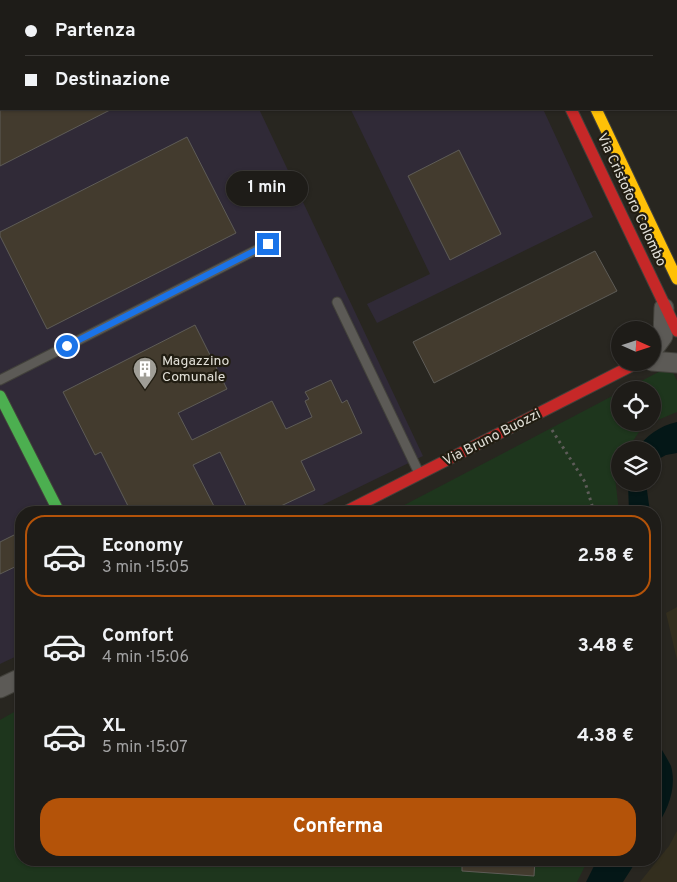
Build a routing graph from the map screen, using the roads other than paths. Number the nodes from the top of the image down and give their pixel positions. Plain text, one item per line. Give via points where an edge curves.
1 (571, 110) edge
2 (596, 110) edge
3 (268, 244) dead end
4 (677, 278) edge
5 (337, 302) dead end
6 (664, 304) junction
7 (677, 331) edge
8 (661, 339) edge
9 (661, 362) edge
10 (677, 364) edge
11 (622, 371) edge
12 (0, 380) edge
13 (0, 396) edge
14 (420, 474) junction
15 (57, 506) edge
16 (357, 506) edge
17 (15, 681) edge
18 (0, 688) edge

1 - 6 street, Via Cristoforo Colombo
2 - 4 street, Via Cristoforo Colombo
3 - 12 lane
5 - 14 lane
6 - 7 street, Via Cristoforo Colombo
6 - 8 street
9 - 10 street
11 - 14 street, Via Bruno Buozzi
13 - 15 street
14 - 16 street, Via Bruno Buozzi
17 - 18 street

